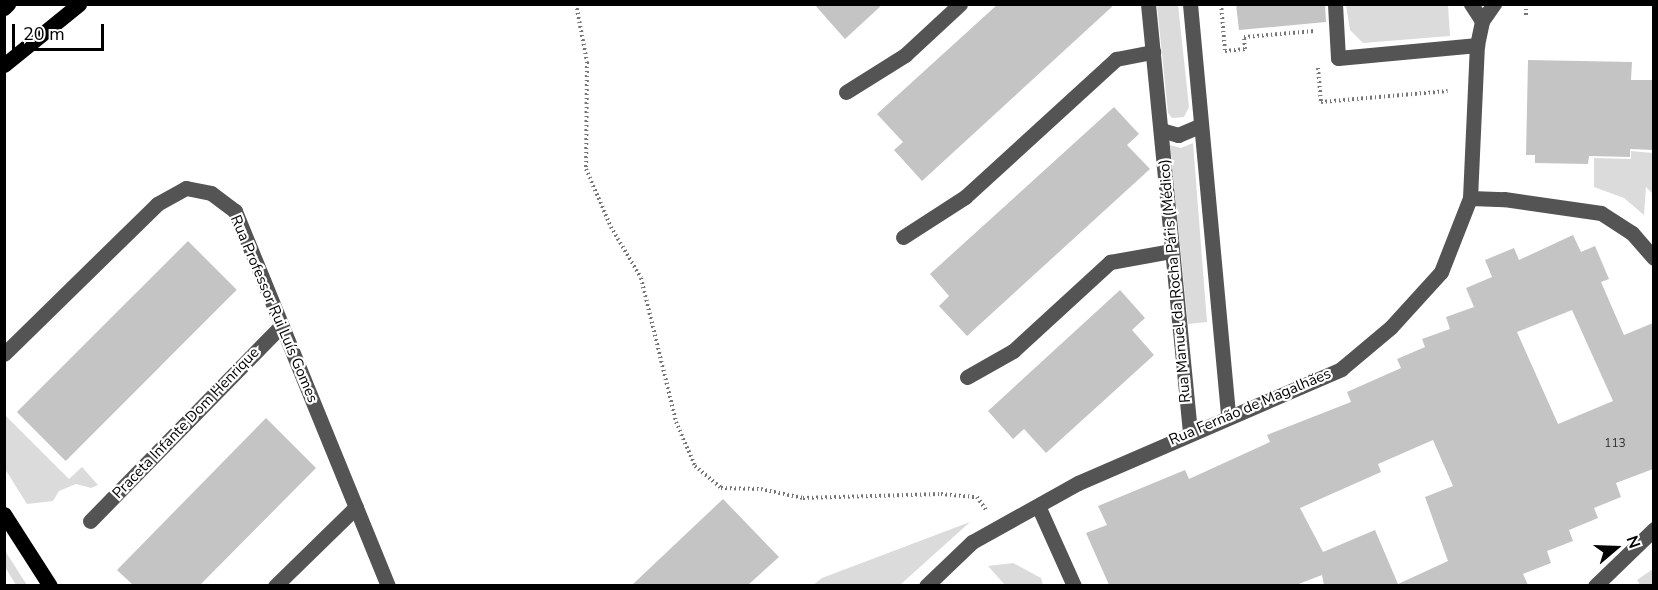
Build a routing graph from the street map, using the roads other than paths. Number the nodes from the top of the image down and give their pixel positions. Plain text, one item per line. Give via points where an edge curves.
1 (8, 4) edge
2 (79, 4) edge
3 (960, 4) edge
4 (1148, 4) edge
5 (1190, 4) edge
6 (1335, 4) edge
7 (1471, 4) edge
8 (1494, 4) edge
9 (4, 8) edge
10 (1482, 21) junction
11 (1477, 45) junction
12 (1153, 52) junction
13 (4, 65) edge
14 (846, 92) dead end
15 (1201, 125) junction
16 (1161, 130) junction
17 (1470, 198) junction
18 (903, 237) dead end
19 (1172, 250) junction
20 (1653, 258) edge
21 (282, 325) junction
22 (4, 354) edge
23 (968, 378) dead end
24 (1228, 416) junction
25 (1190, 432) junction
26 (356, 507) junction
27 (1039, 508) junction
28 (4, 514) edge
29 (90, 521) dead end
30 (1653, 530) edge
31 (50, 585) edge
32 (275, 585) edge
33 (388, 585) edge
34 (926, 585) edge
35 (1074, 585) edge
36 (1595, 585) edge

1 - 9 main road
2 - 13 main road
3 - 14 street via 904,55
4 - 12 street, Rua Manuel da Rocha Páris (Médico)
5 - 15 street
6 - 11 street via 1338,58
7 - 10 street
8 - 10 street, Rua Fernão de Magalhães
10 - 11 street, Rua Fernão de Magalhães
11 - 17 street, Rua Fernão de Magalhães
12 - 16 street, Rua Manuel da Rocha Páris (Médico)
12 - 18 street via 1116,58 964,198
15 - 16 street via 1178,135
15 - 24 street
16 - 19 street, Rua Manuel da Rocha Páris (Médico)
17 - 20 street via 1601,213 1632,233
17 - 24 street, Rua Fernão de Magalhães via 1441,272 1391,327 1341,369
19 - 23 street via 1110,262 1012,351
19 - 25 street, Rua Manuel da Rocha Páris (Médico)
21 - 22 street, Rua Professor Rui Luís Gomes via 235,210 211,193 186,188 157,204
21 - 26 street, Rua Professor Rui Luís Gomes
21 - 29 street, Praceta Infante Dom Henrique
24 - 25 street, Rua Fernão de Magalhães
25 - 27 street, Rua Fernão de Magalhães via 1078,483
26 - 32 street
26 - 33 street, Rua Professor Rui Luís Gomes
27 - 34 street, Rua Fernão de Magalhães via 972,542
27 - 35 street
28 - 31 main road
30 - 36 street

